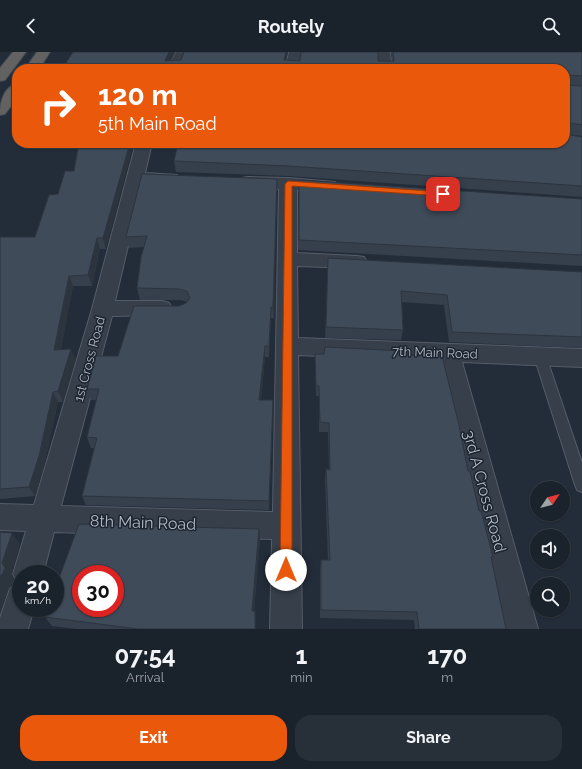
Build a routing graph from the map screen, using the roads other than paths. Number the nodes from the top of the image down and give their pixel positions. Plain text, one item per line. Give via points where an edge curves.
1 (20, 52) edge
2 (44, 52) edge
3 (182, 52) edge
4 (295, 52) edge
5 (384, 52) edge
6 (36, 64) edge
7 (176, 64) edge
8 (293, 64) edge
9 (385, 64) edge
10 (0, 77) edge
11 (12, 95) edge
12 (0, 111) edge
13 (143, 148) edge
14 (135, 177) junction
15 (188, 180) edge
16 (234, 181) edge
17 (288, 184) junction
18 (344, 187) edge
19 (288, 259) junction
20 (376, 263) edge
21 (181, 308) edge
22 (103, 309) junction
23 (288, 346) junction
24 (448, 352) junction
25 (540, 356) junction
26 (582, 358) edge
27 (582, 485) edge
28 (0, 517) edge
29 (44, 519) junction
30 (286, 526) junction
31 (31, 565) edge
32 (16, 617) edge
33 (12, 629) edge
34 (286, 629) edge
35 (522, 629) edge

1 - 10 highway
2 - 6 highway
3 - 7 street
4 - 8 street
5 - 9 street
11 - 12 highway
13 - 14 street, 1st Cross Road
14 - 15 street
14 - 22 street, 1st Cross Road
16 - 17 street
17 - 18 street
17 - 19 street
19 - 20 street
19 - 23 street
21 - 22 street
22 - 29 street, 1st Cross Road
23 - 24 street, 7th Main Road
23 - 30 street
24 - 25 street, 7th Main Road
24 - 35 street, 3rd A Cross Road
25 - 26 street, 7th Main Road
25 - 27 lane
28 - 29 street, 8th Main Road
29 - 30 street, 8th Main Road
29 - 31 street, 1st Cross Road
30 - 34 street
32 - 33 street

